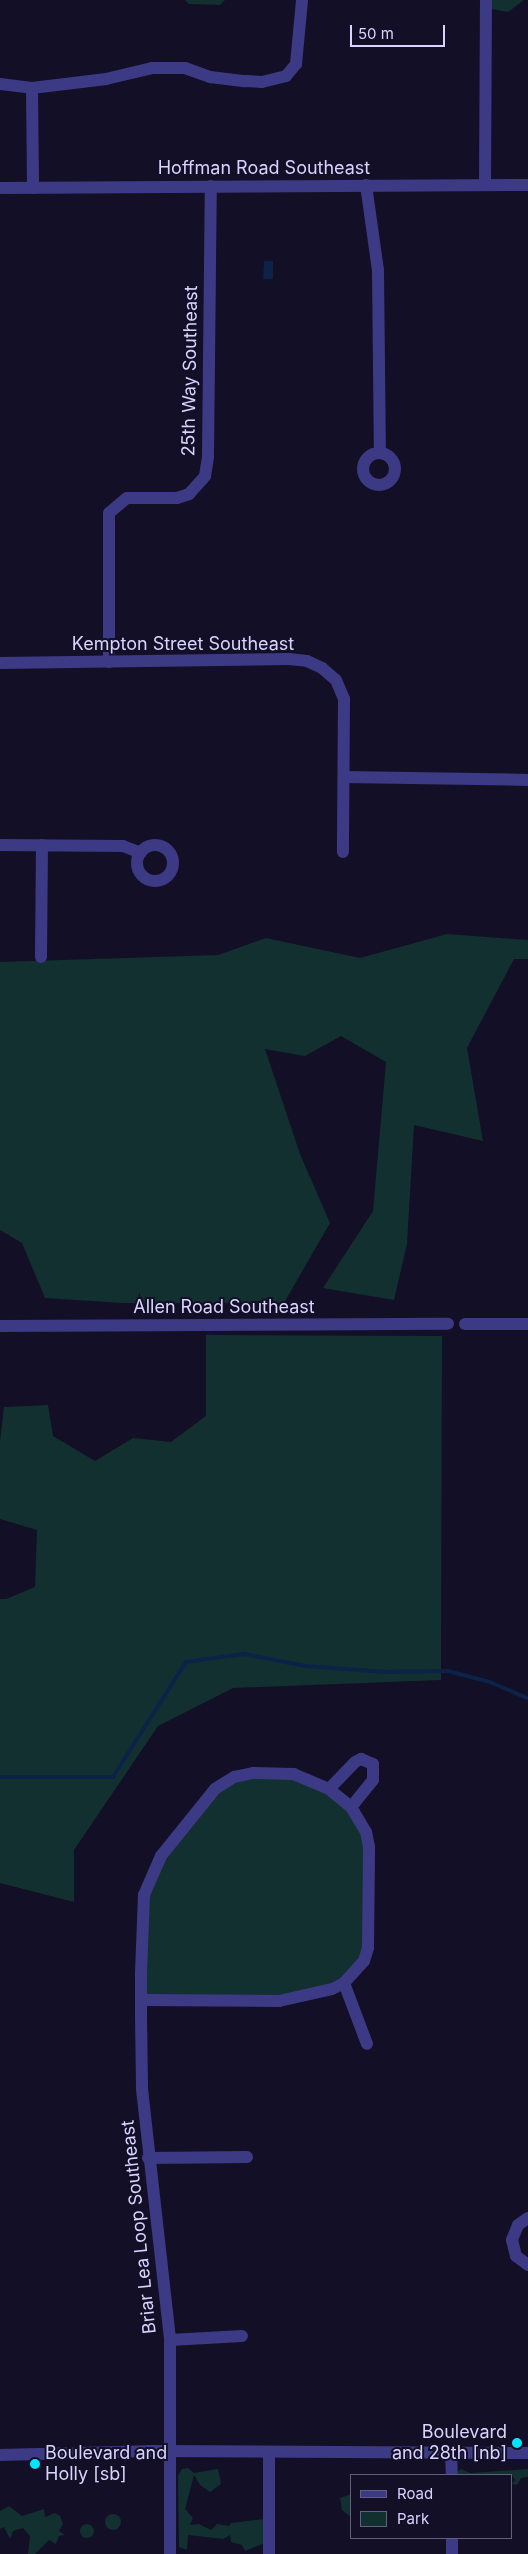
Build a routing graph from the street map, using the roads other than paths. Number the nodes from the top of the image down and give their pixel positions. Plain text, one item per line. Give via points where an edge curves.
1 (302, 0) edge
2 (486, 0) edge
3 (0, 84) edge
4 (32, 88) junction
5 (485, 184) junction
6 (366, 185) junction
7 (528, 185) edge
8 (210, 186) junction
9 (0, 188) edge
10 (33, 188) junction
11 (380, 452) dead end
12 (109, 662) junction
13 (0, 663) edge
14 (344, 777) junction
15 (528, 780) edge
16 (0, 845) edge
17 (42, 845) junction
18 (141, 852) dead end
19 (343, 852) dead end
20 (41, 957) dead end
21 (448, 1324) dead end
22 (466, 1324) dead end
23 (528, 1324) edge
24 (0, 1326) edge
25 (329, 1789) junction
26 (351, 1808) junction
27 (344, 1983) junction
28 (141, 2000) junction
29 (367, 2044) dead end
30 (247, 2156) dead end
31 (148, 2158) junction
32 (528, 2218) edge
33 (528, 2265) edge
34 (242, 2336) dead end
35 (170, 2340) junction
36 (169, 2450) junction
37 (269, 2452) junction
38 (452, 2452) junction
39 (528, 2453) edge
40 (0, 2455) edge
41 (452, 2474) edge
42 (452, 2539) edge
43 (170, 2554) edge
44 (269, 2554) edge
45 (452, 2554) edge

1 - 4 street via 296,64 286,76 262,82 210,77 185,68 152,68 106,79
2 - 5 street
3 - 4 street
4 - 10 street
5 - 6 street, Hoffman Road Southeast
5 - 7 street, Hoffman Road Southeast
6 - 8 street, Hoffman Road Southeast
6 - 11 street via 378,270
8 - 10 street, Hoffman Road Southeast
8 - 12 street, 25th Way Southeast via 208,456 205,476 189,494 177,498 127,498 109,513
9 - 10 street, Hoffman Road Southeast
12 - 13 street, Kempton Street Southeast
12 - 14 street, Kempton Street Southeast via 289,659 307,661 322,668 336,680 344,699
14 - 15 street
14 - 19 street, Kempton Street Southeast
16 - 17 street
17 - 18 street via 123,846
17 - 20 street
21 - 24 street, Allen Road Southeast
22 - 23 street
25 - 26 street, Briar Lea Loop Southeast
25 - 26 street via 355,1762 361,1759 374,1764 373,1780
25 - 28 street, Briar Lea Loop Southeast via 294,1774 271,1772 234,1777 215,1789 161,1856 144,1895
26 - 27 street, Briar Lea Loop Southeast via 366,1832 369,1847 368,1948 364,1961
27 - 28 street, Briar Lea Loop Southeast via 332,1990 279,2001
27 - 29 street
28 - 31 street, Briar Lea Loop Southeast via 142,2089
30 - 31 street
31 - 35 street, Briar Lea Loop Southeast
32 - 33 street via 518,2225 512,2240 516,2256
34 - 35 street
35 - 36 street, Briar Lea Loop Southeast
36 - 37 street
36 - 40 street
36 - 43 street, Briar Lea Loop Southeast
37 - 38 street
37 - 44 street
38 - 39 street
38 - 41 street
42 - 45 street

